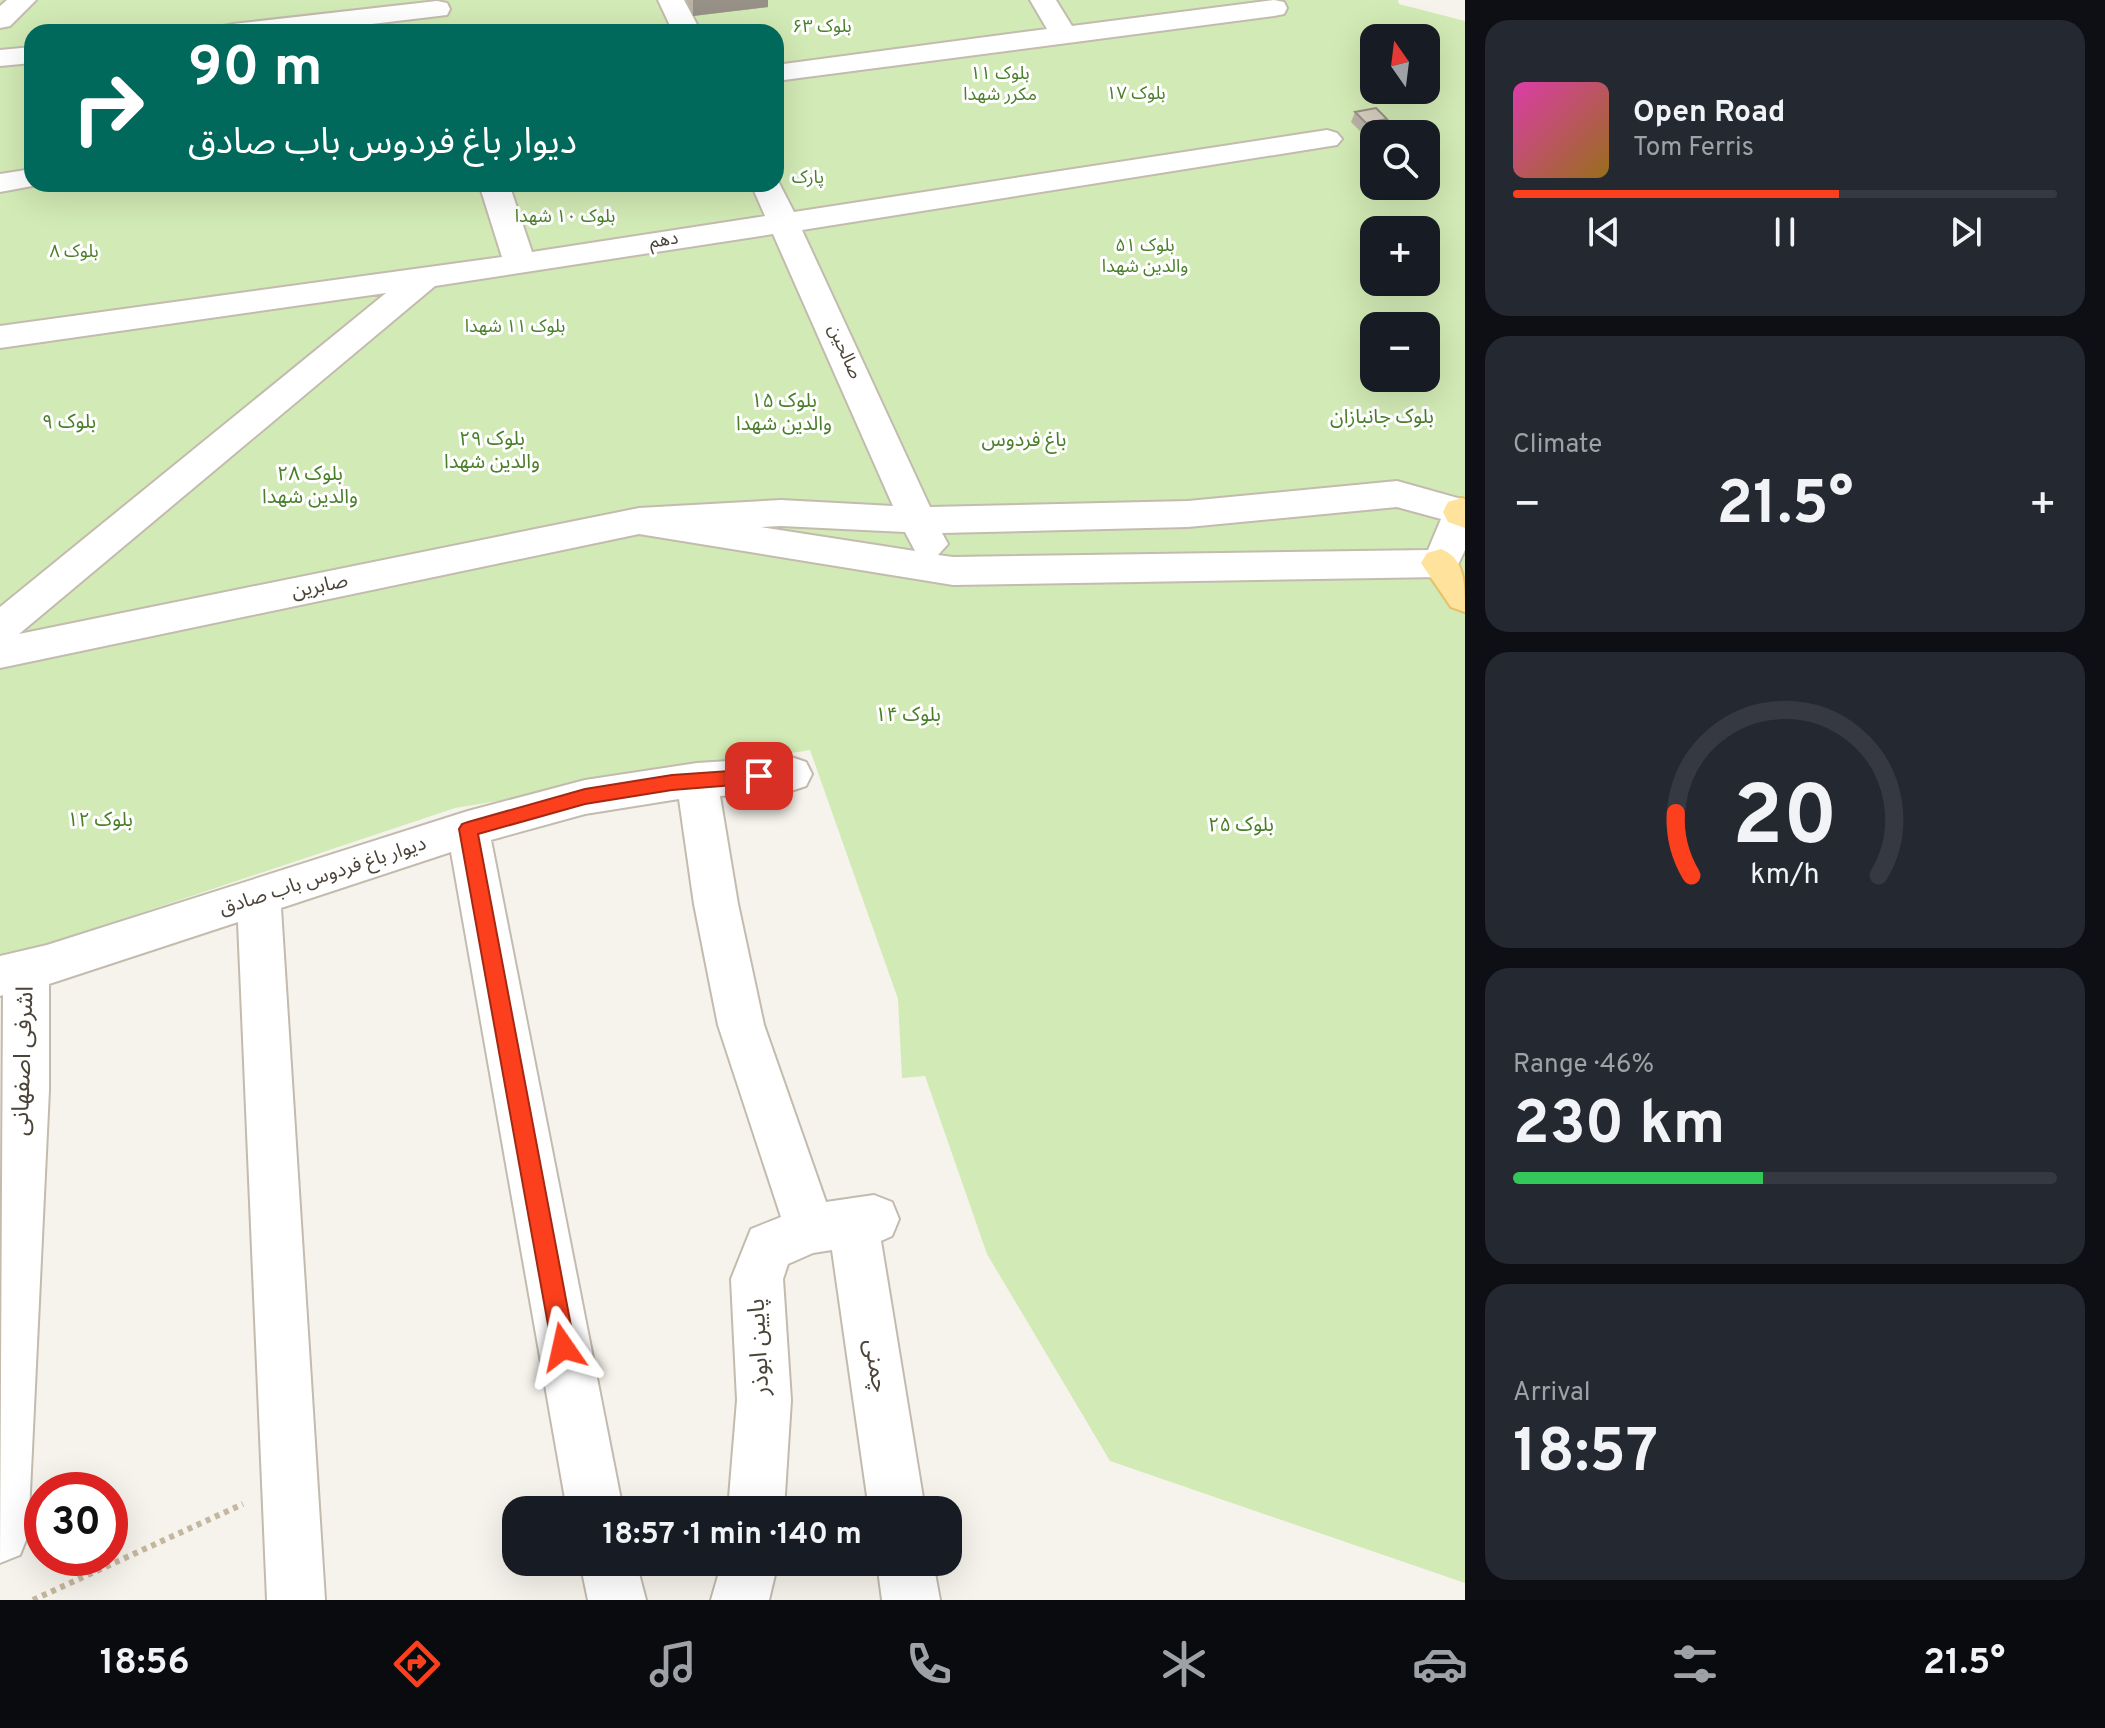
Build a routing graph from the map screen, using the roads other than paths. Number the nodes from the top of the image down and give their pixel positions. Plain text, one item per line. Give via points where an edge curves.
1 (23, 0) edge
2 (671, 0) edge
3 (1043, 0) edge
4 (1274, 8) dead end
5 (439, 14) edge
6 (0, 20) edge
7 (325, 24) edge
8 (683, 24) edge
9 (1064, 36) junction
10 (24, 56) edge
11 (0, 58) edge
12 (784, 72) edge
13 (1327, 139) dead end
14 (24, 179) edge
15 (0, 183) edge
16 (497, 192) edge
17 (770, 192) edge
18 (785, 222) junction
19 (520, 264) junction
20 (427, 277) junction
21 (0, 337) edge
22 (1464, 513) edge
23 (920, 520) junction
24 (639, 521) junction
25 (1441, 563) junction
26 (938, 568) junction
27 (1465, 597) edge
28 (0, 628) edge
29 (0, 653) edge
30 (791, 774) dead end
31 (697, 780) junction
32 (468, 829) junction
33 (259, 899) junction
34 (13, 973) edge
35 (846, 1223) junction
36 (592, 1496) edge
37 (757, 1496) edge
38 (895, 1496) edge
39 (0, 1535) edge
40 (611, 1576) edge
41 (746, 1576) edge
42 (907, 1576) edge
43 (296, 1600) edge
44 (617, 1600) edge
45 (740, 1600) edge
46 (911, 1600) edge

1 - 6 street
2 - 8 street
3 - 9 street
4 - 9 street
5 - 7 street
9 - 12 street
10 - 11 street
13 - 18 street, دهم
14 - 15 street
16 - 19 street
17 - 18 street, صالحین
18 - 19 street, دهم
18 - 23 street, صالحین
19 - 20 street, دهم
20 - 21 street, دهم
20 - 28 street
22 - 23 street via 1397,494 1188,514
22 - 25 street
23 - 24 street via 781,513
23 - 26 street, صالحین
24 - 26 street
24 - 29 street, صابرین
25 - 26 street
25 - 27 main road
30 - 31 street, دیوار باغ فردوس باب صادق
31 - 32 street, دیوار باغ فردوس باب صادق via 585,797
31 - 35 street, چمنی via 741,1025
32 - 33 street, دیوار باغ فردوس باب صادق
32 - 36 street
33 - 34 street, دیوار باغ فردوس باب صادق
33 - 43 street
34 - 39 street, اشرفی اصفهانی via 25,1090
35 - 37 street, پایین ابوذر via 769,1247 757,1279 764,1400
35 - 38 street, چمنی
40 - 44 street
41 - 45 street
42 - 46 street

